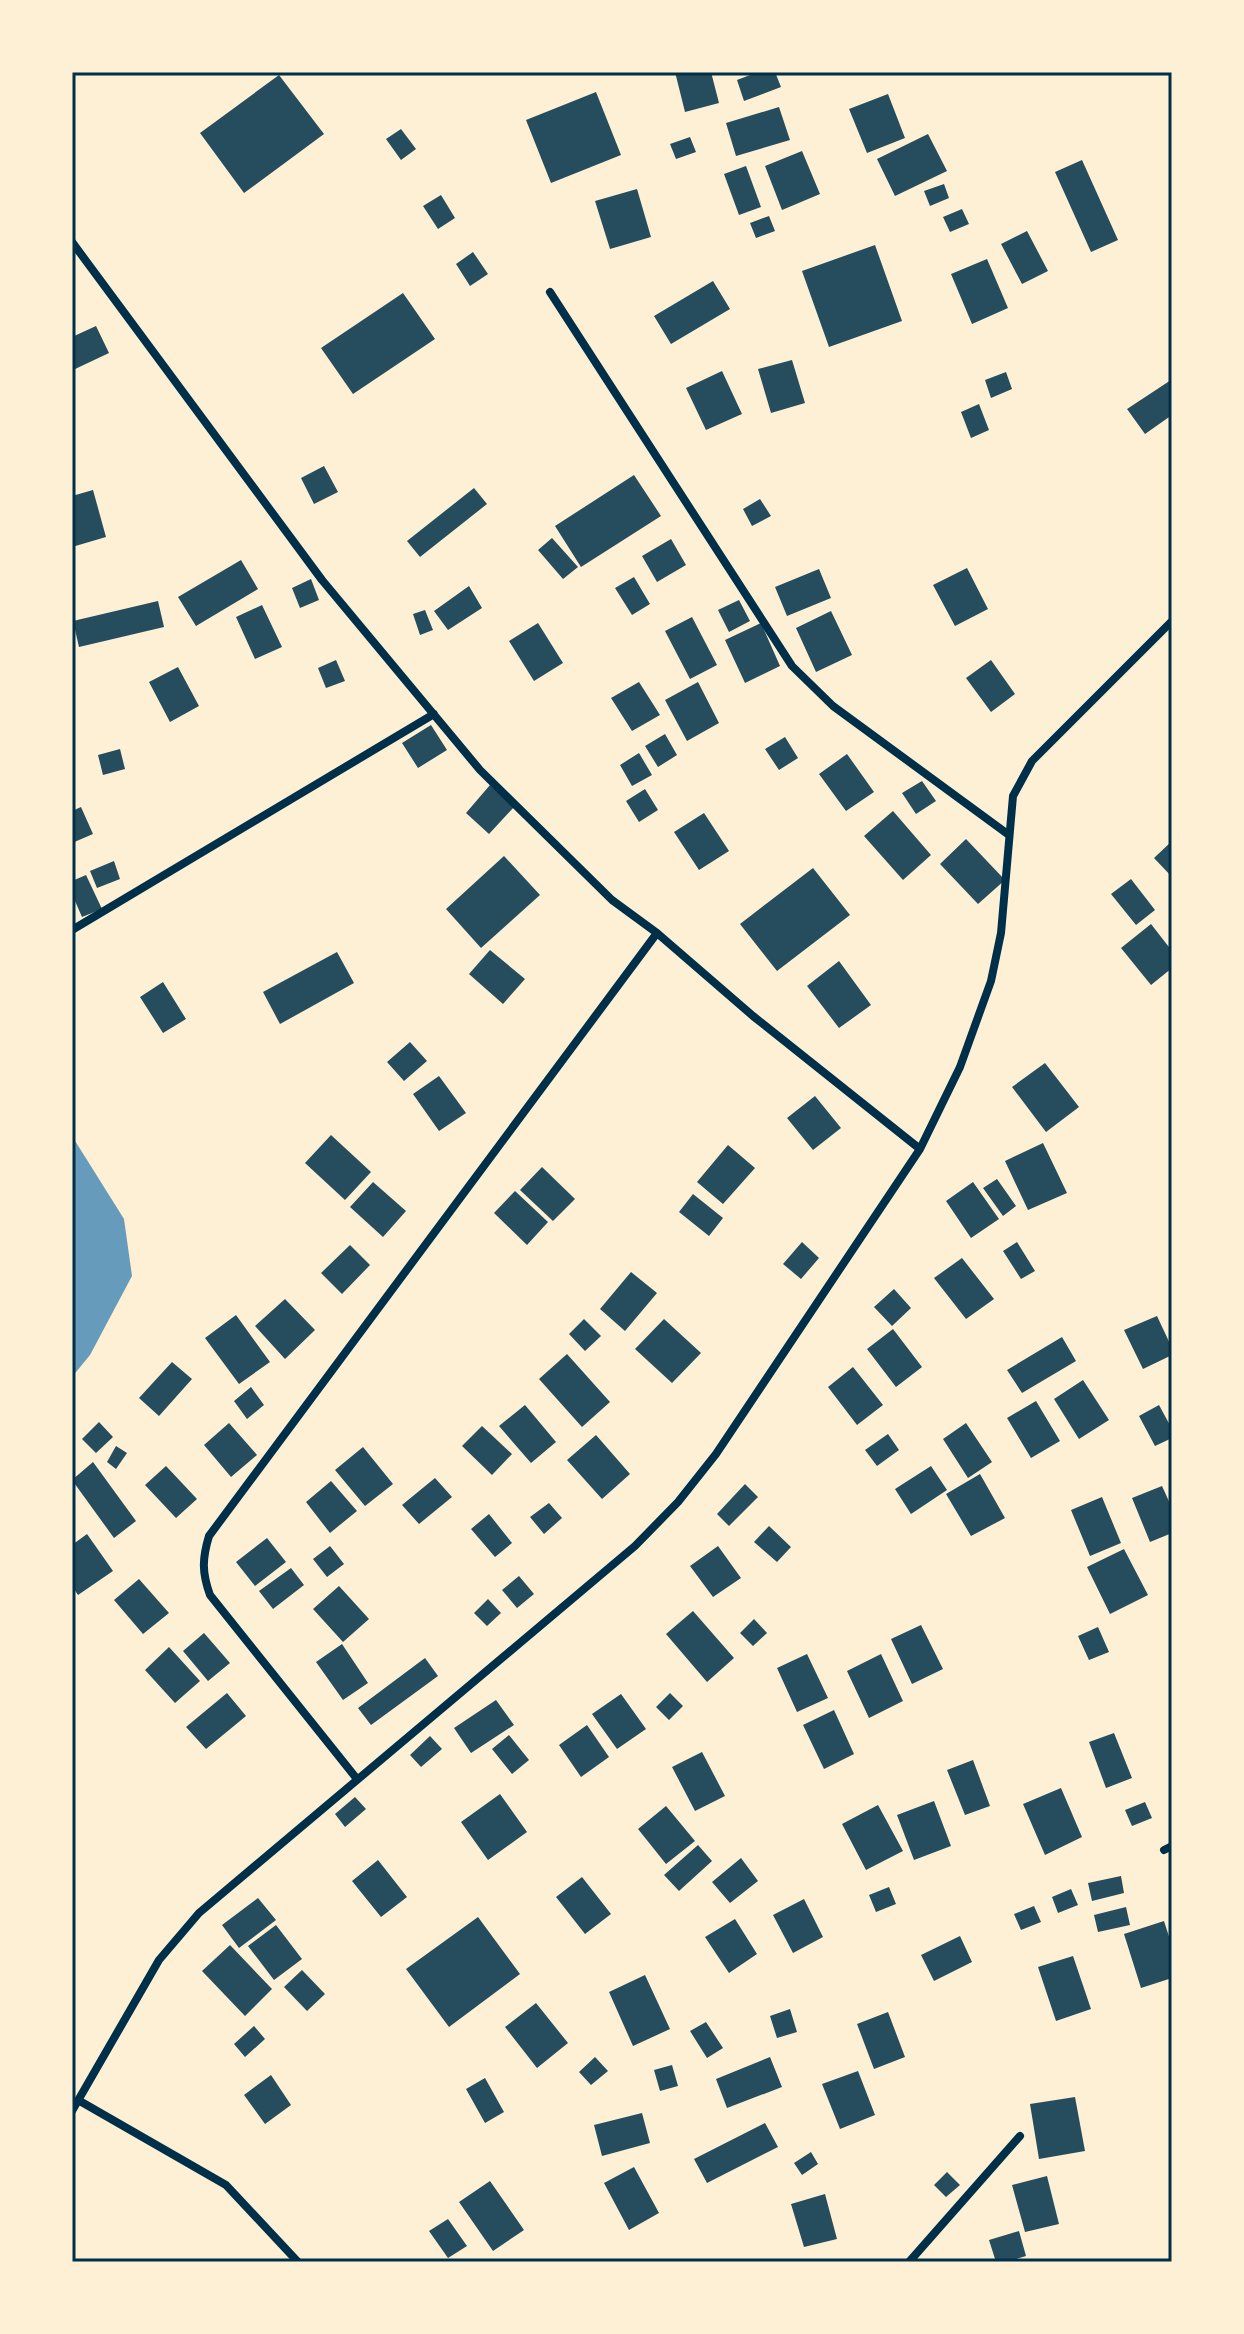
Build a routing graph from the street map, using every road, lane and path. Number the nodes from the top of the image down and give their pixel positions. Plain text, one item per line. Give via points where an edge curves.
1 (72, 242) edge
2 (550, 292) dead end
3 (1172, 621) edge
4 (434, 714) junction
5 (1009, 835) junction
6 (72, 930) edge
7 (657, 933) junction
8 (920, 1149) junction
9 (357, 1779) junction
10 (78, 2100) junction
11 (72, 2111) edge
12 (1020, 2136) dead end
13 (298, 2262) edge
14 (909, 2262) edge

1 - 4 street via 322,580
2 - 5 street via 792,666 833,706
3 - 5 street via 1032,761 1013,796
4 - 6 street
4 - 7 street via 480,770 612,900
5 - 8 street via 991,981 960,1067
7 - 8 street
7 - 9 street via 209,1536 203,1576 210,1595
8 - 9 street via 716,1454 678,1502 635,1546
9 - 10 street via 199,1913 159,1960
10 - 11 street
10 - 13 street via 226,2185
12 - 14 street

